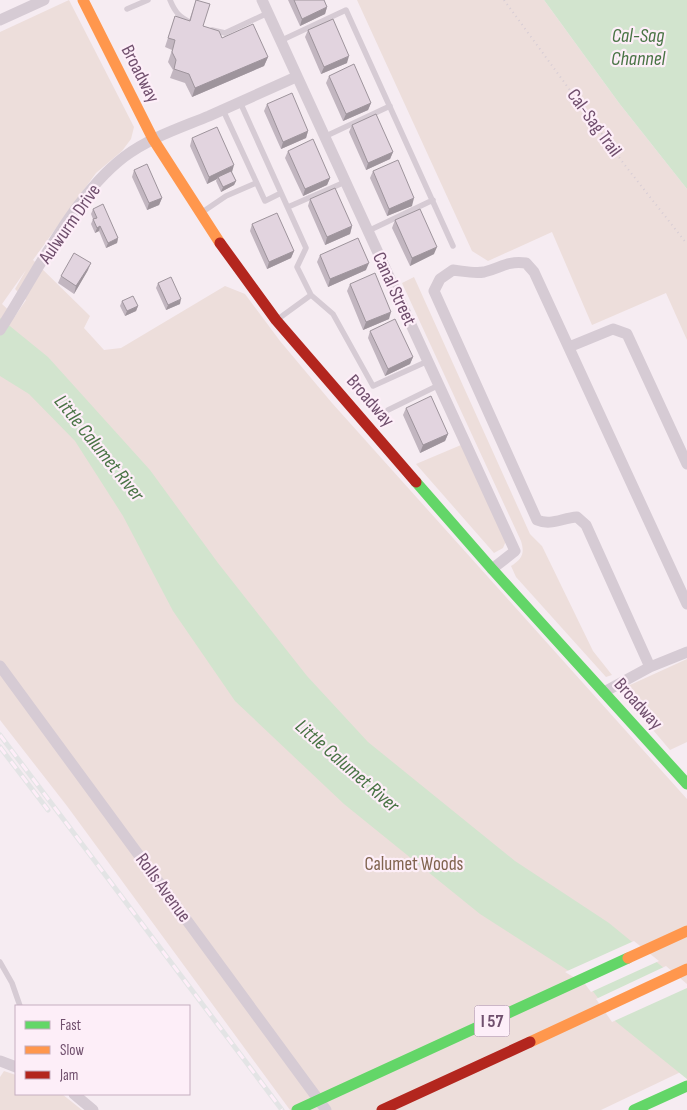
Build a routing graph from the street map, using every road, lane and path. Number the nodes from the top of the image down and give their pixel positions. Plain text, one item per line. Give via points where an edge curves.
1 (44, 0) edge
2 (82, 0) edge
3 (148, 0) edge
4 (170, 0) edge
5 (262, 0) edge
6 (504, 0) edge
7 (127, 9) dead end
8 (268, 13) junction
9 (0, 20) edge
10 (198, 26) edge
11 (206, 29) edge
12 (280, 41) junction
13 (296, 77) junction
14 (240, 102) junction
15 (390, 106) junction
16 (223, 110) junction
17 (324, 137) junction
18 (153, 139) junction
19 (256, 182) junction
20 (345, 182) junction
21 (281, 193) junction
22 (433, 200) junction
23 (288, 207) junction
24 (200, 214) junction
25 (368, 231) junction
26 (687, 244) edge
27 (453, 246) dead end
28 (311, 295) junction
29 (276, 320) junction
30 (0, 330) edge
31 (569, 348) junction
32 (428, 361) junction
33 (439, 385) junction
34 (388, 410) dead end
35 (687, 464) edge
36 (492, 568) junction
37 (687, 604) edge
38 (687, 652) edge
39 (0, 666) edge
40 (650, 667) junction
41 (604, 692) junction
42 (687, 784) edge
43 (687, 931) edge
44 (0, 962) edge
45 (687, 969) edge
46 (20, 1005) edge
47 (0, 1061) edge
48 (15, 1067) edge
49 (687, 1086) edge
50 (75, 1095) edge
51 (93, 1110) edge
52 (297, 1110) edge
53 (326, 1110) edge
54 (382, 1110) edge
55 (634, 1110) edge

1 - 9 street
2 - 18 main road, Broadway
3 - 7 lane
4 - 10 lane via 175,12
5 - 8 street, Canal Street
6 - 26 path, Cal-Sag Trail
8 - 11 lane via 225,33
8 - 12 street, Canal Street
12 - 13 street, Canal Street
12 - 15 lane via 346,10
13 - 14 street, Aulwurm Drive
13 - 17 street, Canal Street
14 - 16 street, Aulwurm Drive
14 - 21 lane
15 - 17 lane
15 - 22 lane
16 - 18 street, Aulwurm Drive
16 - 19 lane
17 - 20 street, Canal Street
18 - 24 main road, Broadway
18 - 30 street, Aulwurm Drive via 110,169 80,203
19 - 21 lane via 265,201
19 - 24 lane via 226,196
20 - 23 lane
20 - 25 street, Canal Street
21 - 23 lane
22 - 25 lane
22 - 27 lane
23 - 28 lane via 306,248 297,267
24 - 29 main road, Broadway
25 - 32 street, Canal Street
28 - 29 lane
28 - 32 lane via 333,314 373,386
29 - 36 main road, Broadway
31 - 35 street via 613,329 627,334
31 - 37 street
31 - 40 street via 534,272 526,263 512,262 483,272 453,270 440,279 434,291 537,520 546,524 577,517 586,524
32 - 33 street, Canal Street
33 - 34 lane
33 - 36 street, Canal Street via 515,551
36 - 41 main road, Broadway
38 - 40 street
39 - 53 street, Rolls Avenue
40 - 41 street
41 - 42 main road, Broadway
43 - 52 main road, I 57
44 - 46 lane
45 - 54 main road, I 57
47 - 48 street
49 - 55 main road
50 - 51 street

